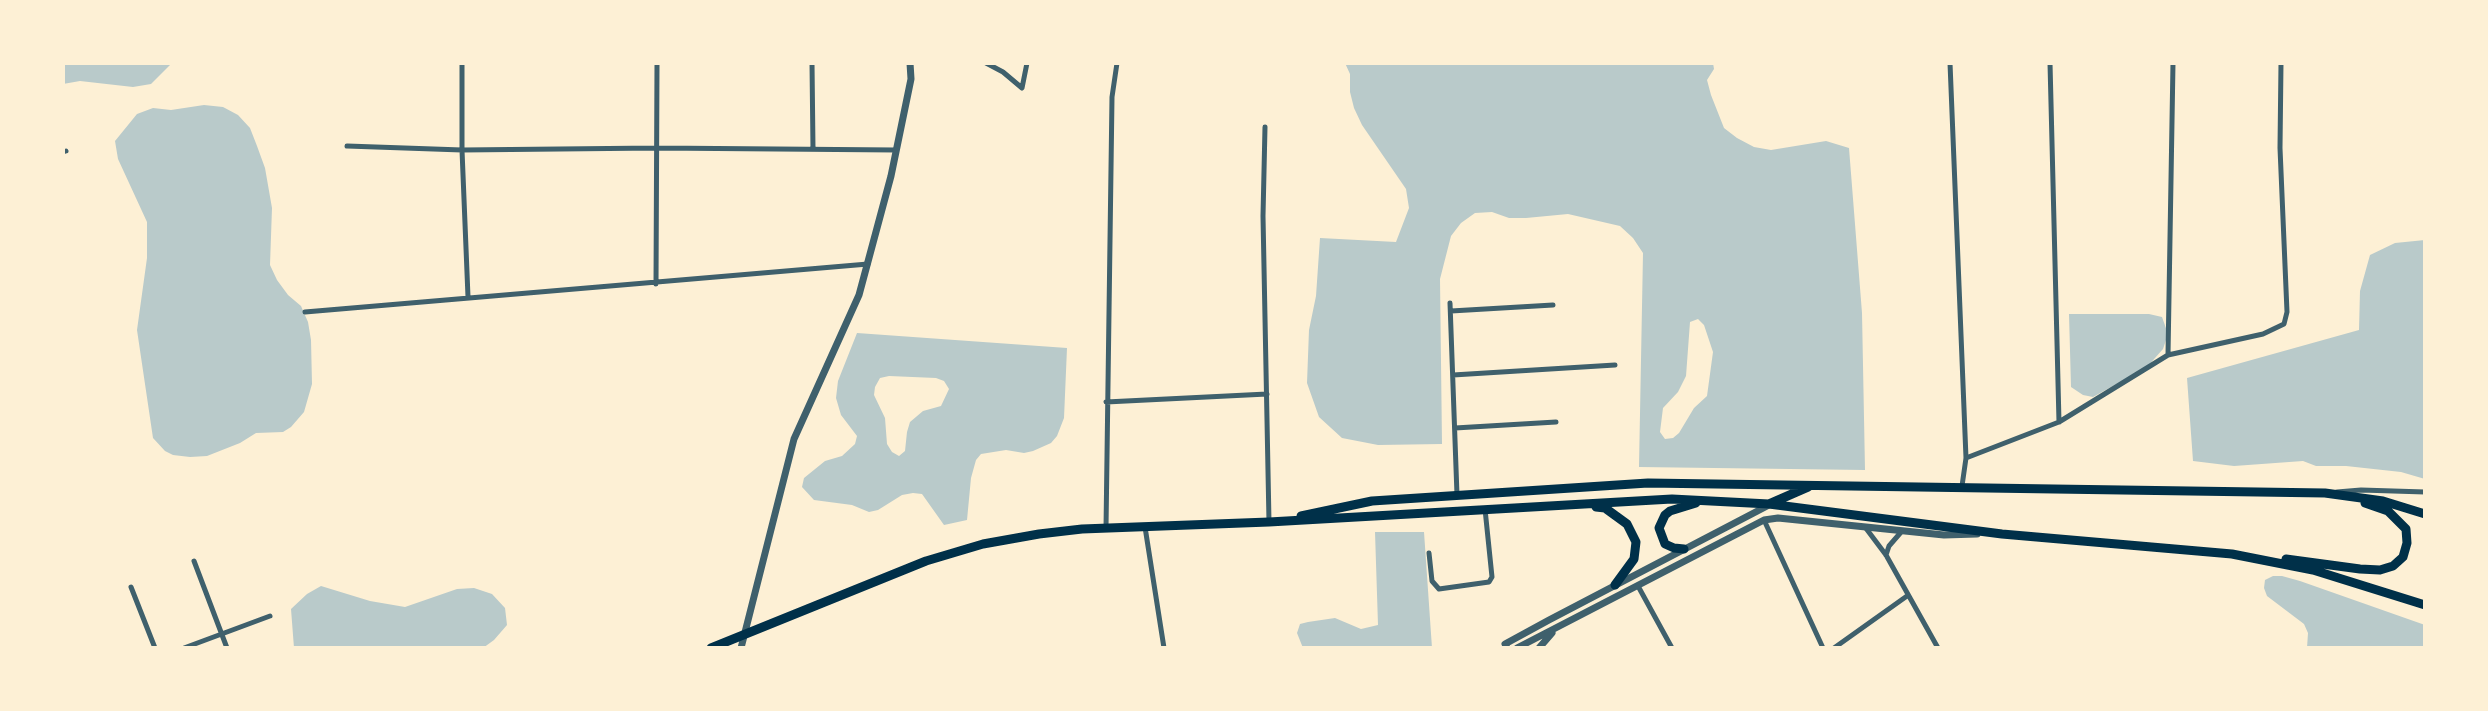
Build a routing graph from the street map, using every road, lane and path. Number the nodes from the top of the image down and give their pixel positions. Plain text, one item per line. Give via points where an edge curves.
1 (462, 63) edge
2 (657, 63) edge
3 (812, 63) edge
4 (910, 63) edge
5 (986, 63) edge
6 (1027, 63) edge
7 (1116, 63) edge
8 (1950, 63) edge
9 (2050, 63) edge
10 (2173, 63) edge
11 (2281, 63) edge
12 (1265, 127) dead end
13 (347, 146) dead end
14 (657, 148) junction
15 (813, 149) junction
16 (462, 150) junction
17 (896, 150) junction
18 (867, 264) junction
19 (656, 284) junction
20 (468, 297) junction
21 (1450, 303) dead end
22 (1553, 306) dead end
23 (1451, 311) junction
24 (305, 312) dead end
25 (2168, 355) junction
26 (1615, 365) dead end
27 (1453, 375) junction
28 (1267, 394) junction
29 (1106, 402) junction
30 (1556, 422) dead end
31 (2059, 422) junction
32 (1455, 428) junction
33 (1966, 458) junction
34 (1812, 485) junction
35 (1962, 486) junction
36 (2425, 492) edge
37 (2325, 493) junction
38 (1457, 495) junction
39 (1706, 500) junction
40 (1581, 503) junction
41 (1769, 504) junction
42 (1485, 509) junction
43 (2425, 514) edge
44 (1764, 520) junction
45 (1269, 523) junction
46 (1145, 527) junction
47 (1865, 527) junction
48 (1106, 528) junction
49 (1902, 531) junction
50 (1996, 533) junction
51 (1684, 549) junction
52 (1429, 553) dead end
53 (2232, 554) junction
54 (1886, 555) junction
55 (194, 561) dead end
56 (1615, 584) junction
57 (1638, 586) junction
58 (131, 587) dead end
59 (1907, 596) junction
60 (2425, 605) edge
61 (270, 616) dead end
62 (1556, 629) junction
63 (222, 634) junction
64 (745, 634) junction
65 (1514, 639) junction
66 (1503, 647) edge
67 (155, 648) edge
68 (184, 648) edge
69 (228, 648) edge
70 (711, 648) edge
71 (741, 648) edge
72 (1164, 648) edge
73 (1517, 648) edge
74 (1539, 648) edge
75 (1672, 648) edge
76 (1824, 648) edge
77 (1834, 648) edge
78 (1938, 648) edge

1 - 16 street
2 - 14 street
3 - 15 street
4 - 17 street via 911,79
5 - 6 street via 1023,88
7 - 29 street
8 - 33 street
9 - 31 street
10 - 25 street
11 - 25 street via 2284,324 2263,334
12 - 28 street
13 - 16 street
14 - 15 street
14 - 16 street
14 - 19 street
15 - 17 street
16 - 20 street
17 - 18 street
18 - 19 street
18 - 64 street via 859,295 794,439
19 - 20 street
20 - 24 street
21 - 23 street
22 - 23 street
23 - 27 street
25 - 31 street
26 - 27 street
27 - 32 street
28 - 29 street
28 - 45 street
29 - 48 street
30 - 32 street
31 - 33 street
32 - 38 street
33 - 35 street
34 - 35 main road
34 - 38 main road via 1648,484
34 - 41 main road
35 - 37 main road
36 - 37 street via 2361,489
37 - 43 main road via 2384,501
37 - 53 main road via 2394,516 2406,529 2403,557 2380,570
38 - 45 main road via 1372,501
39 - 40 main road
39 - 41 main road
39 - 51 main road via 1670,511 1661,522 1665,544
40 - 42 main road
40 - 56 main road via 1605,508 1627,524 1636,542 1634,559
41 - 50 main road
41 - 51 street
42 - 45 main road
42 - 52 street via 1489,582 1439,589 1432,581
44 - 47 street
44 - 57 street
44 - 76 street
45 - 46 main road
46 - 48 main road
46 - 72 street
47 - 49 street
47 - 54 street
48 - 64 main road via 1040,534 958,551
49 - 50 street
49 - 54 street
50 - 53 main road
51 - 56 street
53 - 60 main road via 2313,570
54 - 59 street
55 - 63 street
56 - 65 street
57 - 62 street
57 - 75 street
58 - 67 street
59 - 77 street
59 - 78 street
61 - 63 street
62 - 73 street
62 - 74 street
63 - 68 street
63 - 69 street
64 - 70 main road
64 - 71 street
65 - 66 street
65 - 73 street

